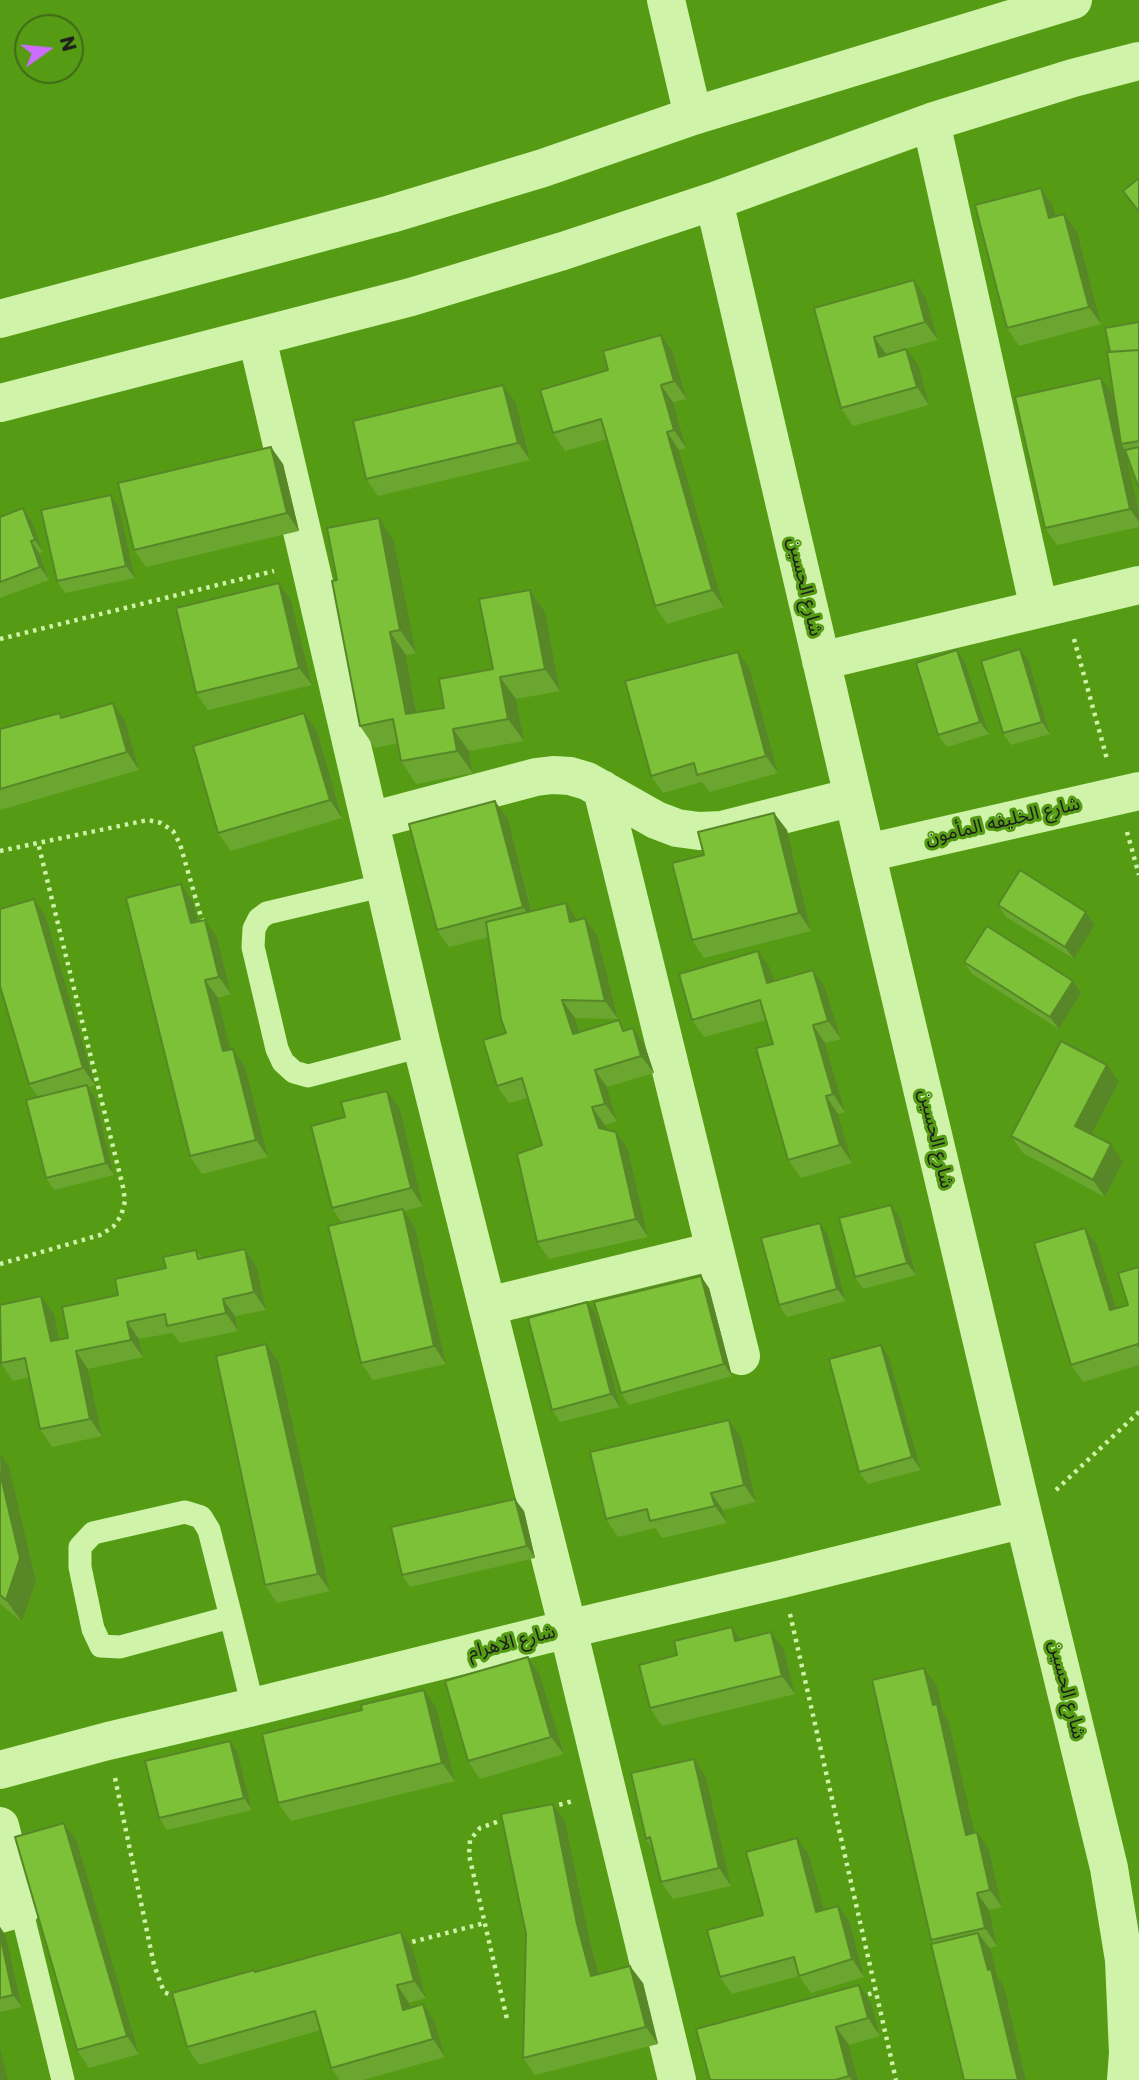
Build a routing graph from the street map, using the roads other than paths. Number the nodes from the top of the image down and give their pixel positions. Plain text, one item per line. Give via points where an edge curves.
1 (666, 0) edge
2 (1073, 0) edge
3 (1139, 61) edge
4 (693, 116) junction
5 (931, 122) junction
6 (714, 201) junction
7 (0, 319) edge
8 (257, 338) junction
9 (0, 403) edge
10 (1139, 585) edge
11 (1051, 606) junction
12 (821, 660) junction
13 (602, 789) junction
14 (1128, 793) edge
15 (853, 797) junction
16 (370, 821) junction
17 (867, 853) junction
18 (385, 885) junction
19 (422, 1046) junction
20 (714, 1251) junction
21 (488, 1306) junction
22 (741, 1356) dead end
23 (1024, 1519) junction
24 (231, 1617) junction
25 (568, 1629) junction
26 (253, 1707) junction
27 (0, 1770) edge
28 (0, 1826) edge
29 (10, 1911) edge
30 (671, 2079) edge
31 (63, 2080) edge
32 (1126, 2080) edge

1 - 4 street
2 - 4 street
3 - 5 street
4 - 7 street via 391,214
5 - 6 street
5 - 11 street
6 - 8 street via 563,251
6 - 12 street, شارع الحسين
8 - 9 street
8 - 16 street
10 - 11 street
11 - 12 street
12 - 15 street, شارع الحسين
13 - 15 street via 656,820 699,831 722,830
13 - 16 street via 570,776 536,777
13 - 20 street
14 - 17 street, شارع الخليفه المأمون
15 - 17 street, شارع الحسين
16 - 18 street
17 - 23 street, شارع الحسين
18 - 19 street
18 - 19 lane via 267,912 254,929 253,947 277,1049 294,1072 308,1076
19 - 21 street
20 - 21 street
20 - 22 street
21 - 25 street
23 - 25 street, شارع الاهرام
23 - 32 street, شارع الحسين via 1110,1868 1124,1960
24 - 24 lane via 120,1647 101,1646 93,1629 80,1547 93,1533 185,1512 201,1517 209,1530
24 - 26 lane
25 - 26 street, شارع الاهرام
25 - 30 street
26 - 27 street, شارع الاهرام
28 - 29 street
29 - 31 lane

